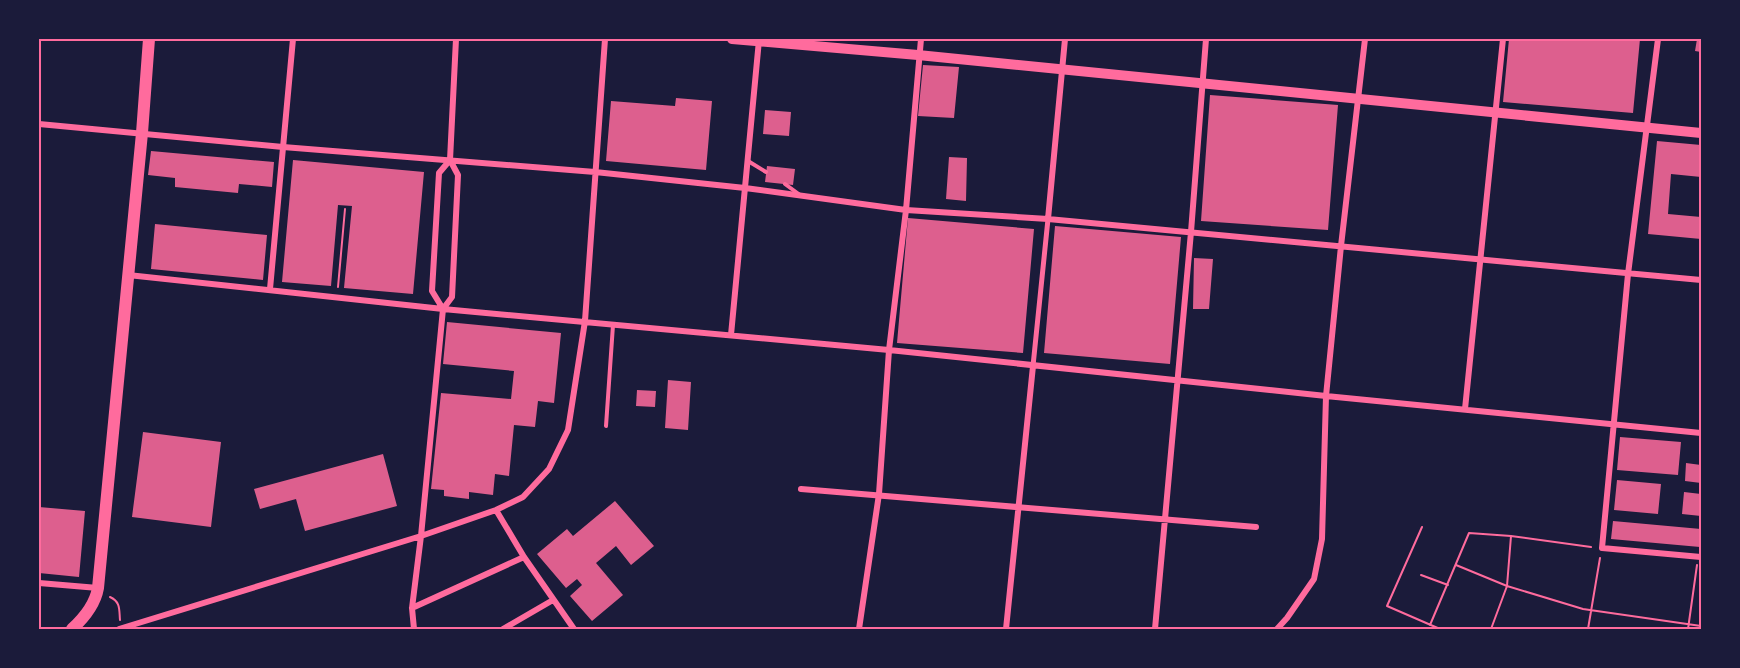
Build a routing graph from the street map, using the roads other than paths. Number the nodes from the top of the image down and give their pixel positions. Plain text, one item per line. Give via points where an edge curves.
1 (149, 39) edge
2 (293, 39) edge
3 (456, 39) edge
4 (605, 39) edge
5 (732, 39) edge
6 (921, 39) edge
7 (1065, 39) edge
8 (1206, 39) edge
9 (1365, 39) edge
10 (1503, 39) edge
11 (1658, 39) edge
12 (758, 40) edge
13 (918, 55) junction
14 (1062, 70) junction
15 (1202, 84) junction
16 (1359, 99) junction
17 (1495, 111) junction
18 (39, 124) edge
19 (1646, 127) junction
20 (142, 133) junction
21 (1701, 133) edge
22 (283, 147) junction
23 (450, 160) junction
24 (748, 161) junction
25 (595, 172) junction
26 (766, 172) dead end
27 (785, 184) dead end
28 (745, 188) junction
29 (803, 197) junction
30 (906, 210) junction
31 (1048, 219) junction
32 (1191, 232) junction
33 (1341, 246) junction
34 (1480, 260) junction
35 (1628, 273) junction
36 (127, 275) junction
37 (1701, 280) edge
38 (270, 289) junction
39 (442, 309) junction
40 (585, 321) junction
41 (613, 324) junction
42 (730, 335) junction
43 (889, 350) junction
44 (1033, 366) junction
45 (1178, 380) junction
46 (1326, 396) junction
47 (1465, 409) junction
48 (1613, 424) junction
49 (606, 426) dead end
50 (1701, 433) edge
51 (801, 489) dead end
52 (879, 494) junction
53 (1019, 506) junction
54 (496, 510) junction
55 (1165, 519) junction
56 (1257, 526) dead end
57 (421, 536) junction
58 (524, 557) junction
59 (1700, 557) edge
60 (39, 583) edge
61 (98, 591) junction
62 (553, 600) junction
63 (412, 608) junction
64 (142, 622) junction
65 (72, 629) edge
66 (120, 629) edge
67 (145, 629) edge
68 (414, 629) edge
69 (502, 629) edge
70 (574, 629) edge
71 (859, 629) edge
72 (1006, 629) edge
73 (1155, 629) edge
74 (1277, 629) edge

1 - 20 main road
2 - 22 street
3 - 23 street
4 - 25 street
5 - 12 main road
6 - 13 street
7 - 14 street
8 - 15 street
9 - 16 street
10 - 17 street
11 - 19 street
12 - 13 main road
12 - 24 street
13 - 14 main road
13 - 30 street
14 - 15 main road
14 - 31 street
15 - 16 main road
15 - 32 street
16 - 17 main road
16 - 33 street
17 - 19 main road
17 - 34 street
18 - 20 street
19 - 21 main road
19 - 35 street
20 - 22 street
20 - 36 main road
22 - 23 street
22 - 38 street
23 - 25 street
23 - 39 street via 458,175 458,186 452,297
23 - 39 street via 439,173 432,291
24 - 26 lane
24 - 28 street
25 - 28 street
25 - 40 street
27 - 29 lane
28 - 29 street
28 - 42 street
29 - 30 street
30 - 31 street
30 - 43 street
31 - 32 street
31 - 44 street
32 - 33 street
32 - 45 street
33 - 34 street
33 - 46 street
34 - 35 street
34 - 47 street
35 - 37 street
35 - 48 street
36 - 38 street
36 - 61 main road
38 - 39 street
39 - 40 street
39 - 57 street
40 - 41 street
40 - 54 street via 568,430 549,469 523,497
41 - 42 street
41 - 49 lane
42 - 43 street
43 - 44 street
43 - 52 street
44 - 45 street
44 - 53 street
45 - 46 street
45 - 55 street
46 - 47 street
46 - 74 street via 1322,539 1314,579
47 - 48 street
48 - 50 street
48 - 59 street via 1602,548
51 - 52 street
52 - 53 street
52 - 71 street
53 - 55 street
53 - 72 street
54 - 57 street
54 - 58 street
55 - 56 street
55 - 73 street
57 - 63 street
57 - 64 street
58 - 62 street
58 - 63 street
60 - 61 street
61 - 65 main road via 84,618
62 - 69 street
62 - 70 street
63 - 68 street
64 - 66 street
64 - 67 lane

